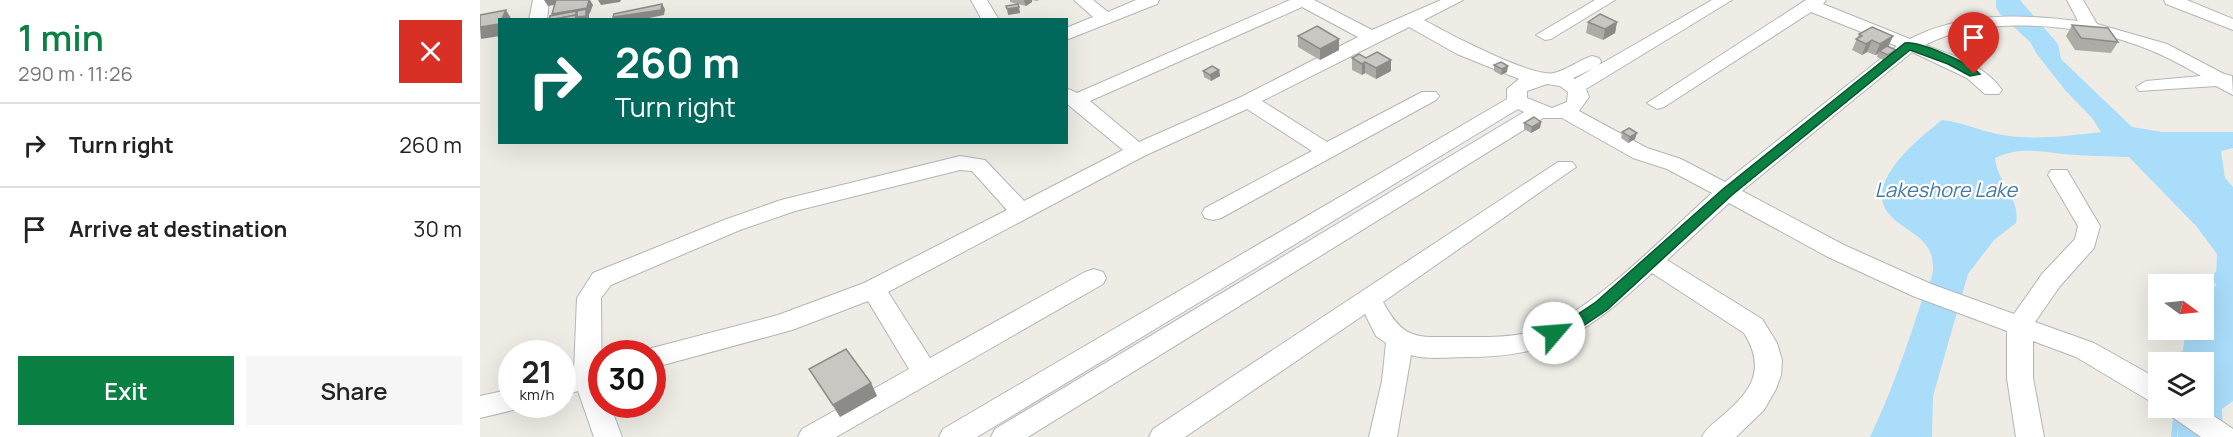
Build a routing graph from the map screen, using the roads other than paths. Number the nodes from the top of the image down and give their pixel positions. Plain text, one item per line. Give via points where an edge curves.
1 (541, 0) edge
2 (979, 0) edge
3 (1082, 0) edge
4 (1151, 0) edge
5 (1301, 0) edge
6 (1607, 0) edge
7 (1697, 0) edge
8 (1725, 0) edge
9 (2075, 0) edge
10 (2172, 0) edge
11 (1442, 2) edge
12 (1814, 2) edge
13 (538, 18) edge
14 (990, 18) edge
15 (1106, 19) junction
16 (1412, 21) junction
17 (2233, 25) edge
18 (2090, 26) junction
19 (1068, 34) edge
20 (1545, 35) dead end
21 (1372, 37) junction
22 (1909, 46) junction
23 (1463, 50) junction
24 (1535, 79) junction
25 (1556, 79) junction
26 (2229, 83) edge
27 (2146, 87) dead end
28 (1992, 90) dead end
29 (1429, 96) dead end
30 (1072, 97) edge
31 (1248, 100) junction
32 (1573, 100) junction
33 (1524, 101) junction
34 (1657, 103) dead end
35 (1137, 151) junction
36 (1328, 152) junction
37 (1565, 167) dead end
38 (2059, 175) dead end
39 (1727, 192) junction
40 (1022, 211) junction
41 (1213, 213) dead end
42 (1652, 262) junction
43 (1094, 278) dead end
44 (873, 289) junction
45 (1368, 297) junction
46 (2020, 324) junction
47 (1399, 339) junction
48 (666, 354) edge
49 (926, 375) junction
50 (584, 378) edge
51 (2148, 386) edge
52 (498, 403) edge
53 (480, 407) edge
54 (2195, 418) edge
55 (608, 437) edge
56 (812, 437) edge
57 (953, 437) edge
58 (1005, 437) edge
59 (1163, 437) edge
60 (1383, 437) edge
61 (1716, 437) edge
62 (2031, 437) edge
63 (2223, 437) edge

1 - 13 street
2 - 14 street
3 - 15 street
4 - 15 street
5 - 21 street
5 - 30 street
6 - 20 street
7 - 25 street
8 - 32 street
9 - 18 street
10 - 17 street
11 - 16 street
12 - 22 street
12 - 34 street
15 - 19 street
16 - 21 street
16 - 23 street
18 - 22 street via 1980,22 1931,33
18 - 26 street via 2160,47
21 - 31 street
22 - 28 street via 1952,62
22 - 39 street
23 - 24 street
23 - 33 street via 1472,62
24 - 25 street
24 - 33 street
25 - 32 street
26 - 27 street
29 - 36 street
30 - 35 street
31 - 35 street
31 - 36 street
32 - 33 street
32 - 39 street via 1640,153 1674,164
33 - 57 street
33 - 58 street
35 - 40 street
36 - 41 street
37 - 45 street
38 - 46 street via 2089,226 2086,242 2051,280
39 - 42 street
39 - 46 street via 1836,251 1922,290
40 - 44 street
40 - 50 street via 978,165 960,163 789,205 732,225 620,270 593,288
42 - 47 street via 1572,326 1536,341 1498,347 1417,347
42 - 61 street via 1753,326 1764,340 1770,362 1767,380 1746,414
43 - 49 street
44 - 48 street via 783,323
44 - 49 street
45 - 47 street via 1384,329
45 - 59 street
46 - 51 street via 2085,350
46 - 62 street via 2020,378
47 - 60 street
49 - 56 street
50 - 55 street
52 - 53 street
54 - 63 street

